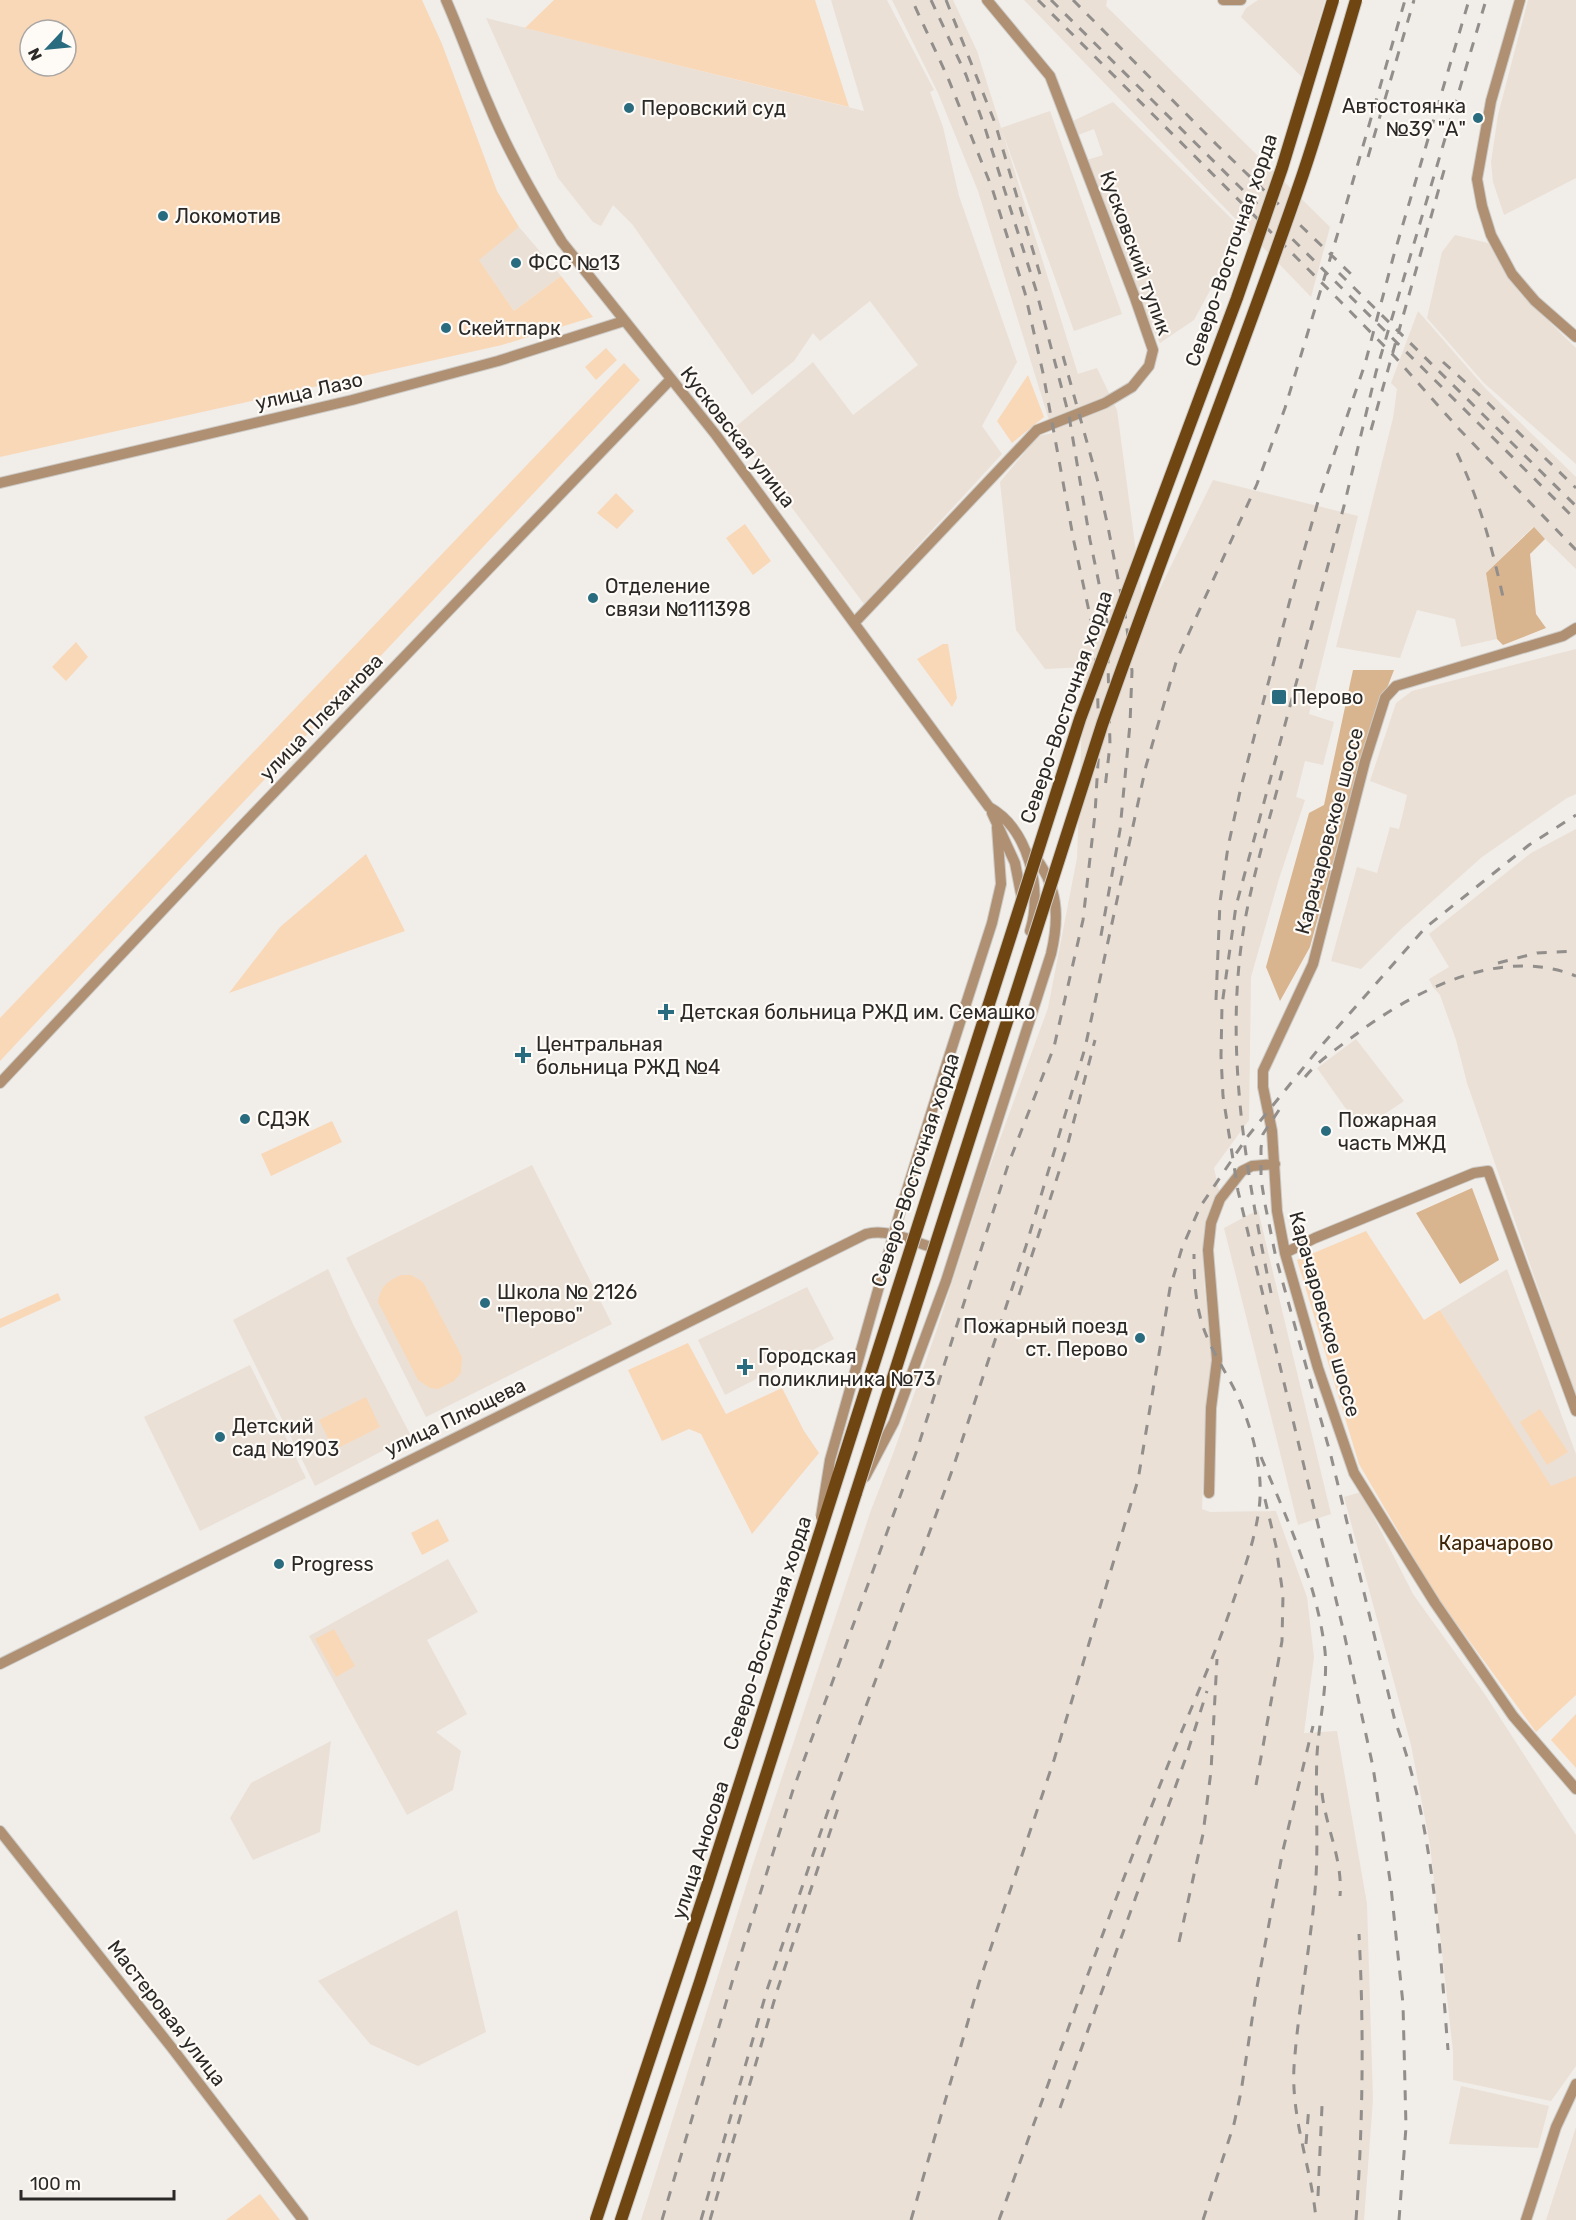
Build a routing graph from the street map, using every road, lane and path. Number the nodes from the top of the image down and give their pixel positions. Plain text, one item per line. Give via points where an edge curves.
1 (446, 0) edge
2 (987, 0) edge
3 (1223, 0) edge
4 (1241, 0) edge
5 (1333, 0) edge
6 (1356, 0) edge
7 (1520, 0) edge
8 (624, 321) junction
9 (1576, 337) edge
10 (671, 379) junction
11 (0, 483) edge
12 (855, 622) junction
13 (1576, 628) edge
14 (989, 807) junction
15 (996, 821) junction
16 (1020, 841) junction
17 (1032, 876) joint
18 (0, 1083) edge
19 (1275, 1164) junction
20 (915, 1242) junction
21 (931, 1247) junction
22 (1286, 1253) junction
23 (1576, 1411) edge
24 (856, 1493) junction
25 (1209, 1493) dead end
26 (816, 1544) junction
27 (0, 1664) edge
28 (1576, 1789) edge
29 (0, 1831) edge
30 (1576, 2084) edge
31 (303, 2220) edge
32 (597, 2220) edge
33 (619, 2220) edge
34 (1526, 2220) edge

1 - 8 street, Кусковская улица via 523,178 562,242
2 - 12 street, Кусковский тупик via 1050,76 1153,350 1149,366 1132,387 1112,400 1037,430
3 - 4 street
5 - 26 main road, Северо-Восточная хорда, bridge via 1237,298 1070,749
6 - 24 main road, Северо-Восточная хорда, bridge via 1300,183 1098,736
7 - 9 street via 1491,101 1478,183 1491,235 1512,274 1535,301
8 - 10 street, Кусковская улица
8 - 11 street, улица Лазо via 498,361 352,400
10 - 12 street, Кусковская улица
10 - 18 street, улица Плеханова
12 - 14 street, Кусковская улица
13 - 19 street, Карачаровское шоссе via 1563,636 1396,686 1385,698 1313,964 1263,1071
14 - 15 street, улица Аносова
14 - 16 street, Кусковская улица
15 - 20 street, улица Аносова via 1016,862 1023,902 1021,916
15 - 26 street, bridge via 1001,884 992,923 900,1212 830,1460
16 - 17 street, Кусковская улица
16 - 24 street, bridge via 1036,857 1057,908 1051,954 946,1281 894,1422
17 - 21 street, улица Аносова via 1034,919
19 - 22 street, Карачаровское шоссе via 1276,1211
19 - 25 street via 1242,1171 1220,1199 1210,1223 1208,1250 1217,1360 1211,1408
20 - 21 street, улица Плющева
20 - 27 street, улица Плющева via 886,1233 866,1234
20 - 32 street, улица Аносова
21 - 33 street, улица Аносова
22 - 23 street via 1474,1173 1488,1171
22 - 28 street, Карачаровское шоссе via 1318,1368 1354,1473 1435,1603 1513,1716
24 - 33 main road, Северо-Восточная хорда via 700,1982
26 - 32 main road, Северо-Восточная хорда, bridge
29 - 31 street, Мастеровая улица
30 - 34 street via 1556,2127

